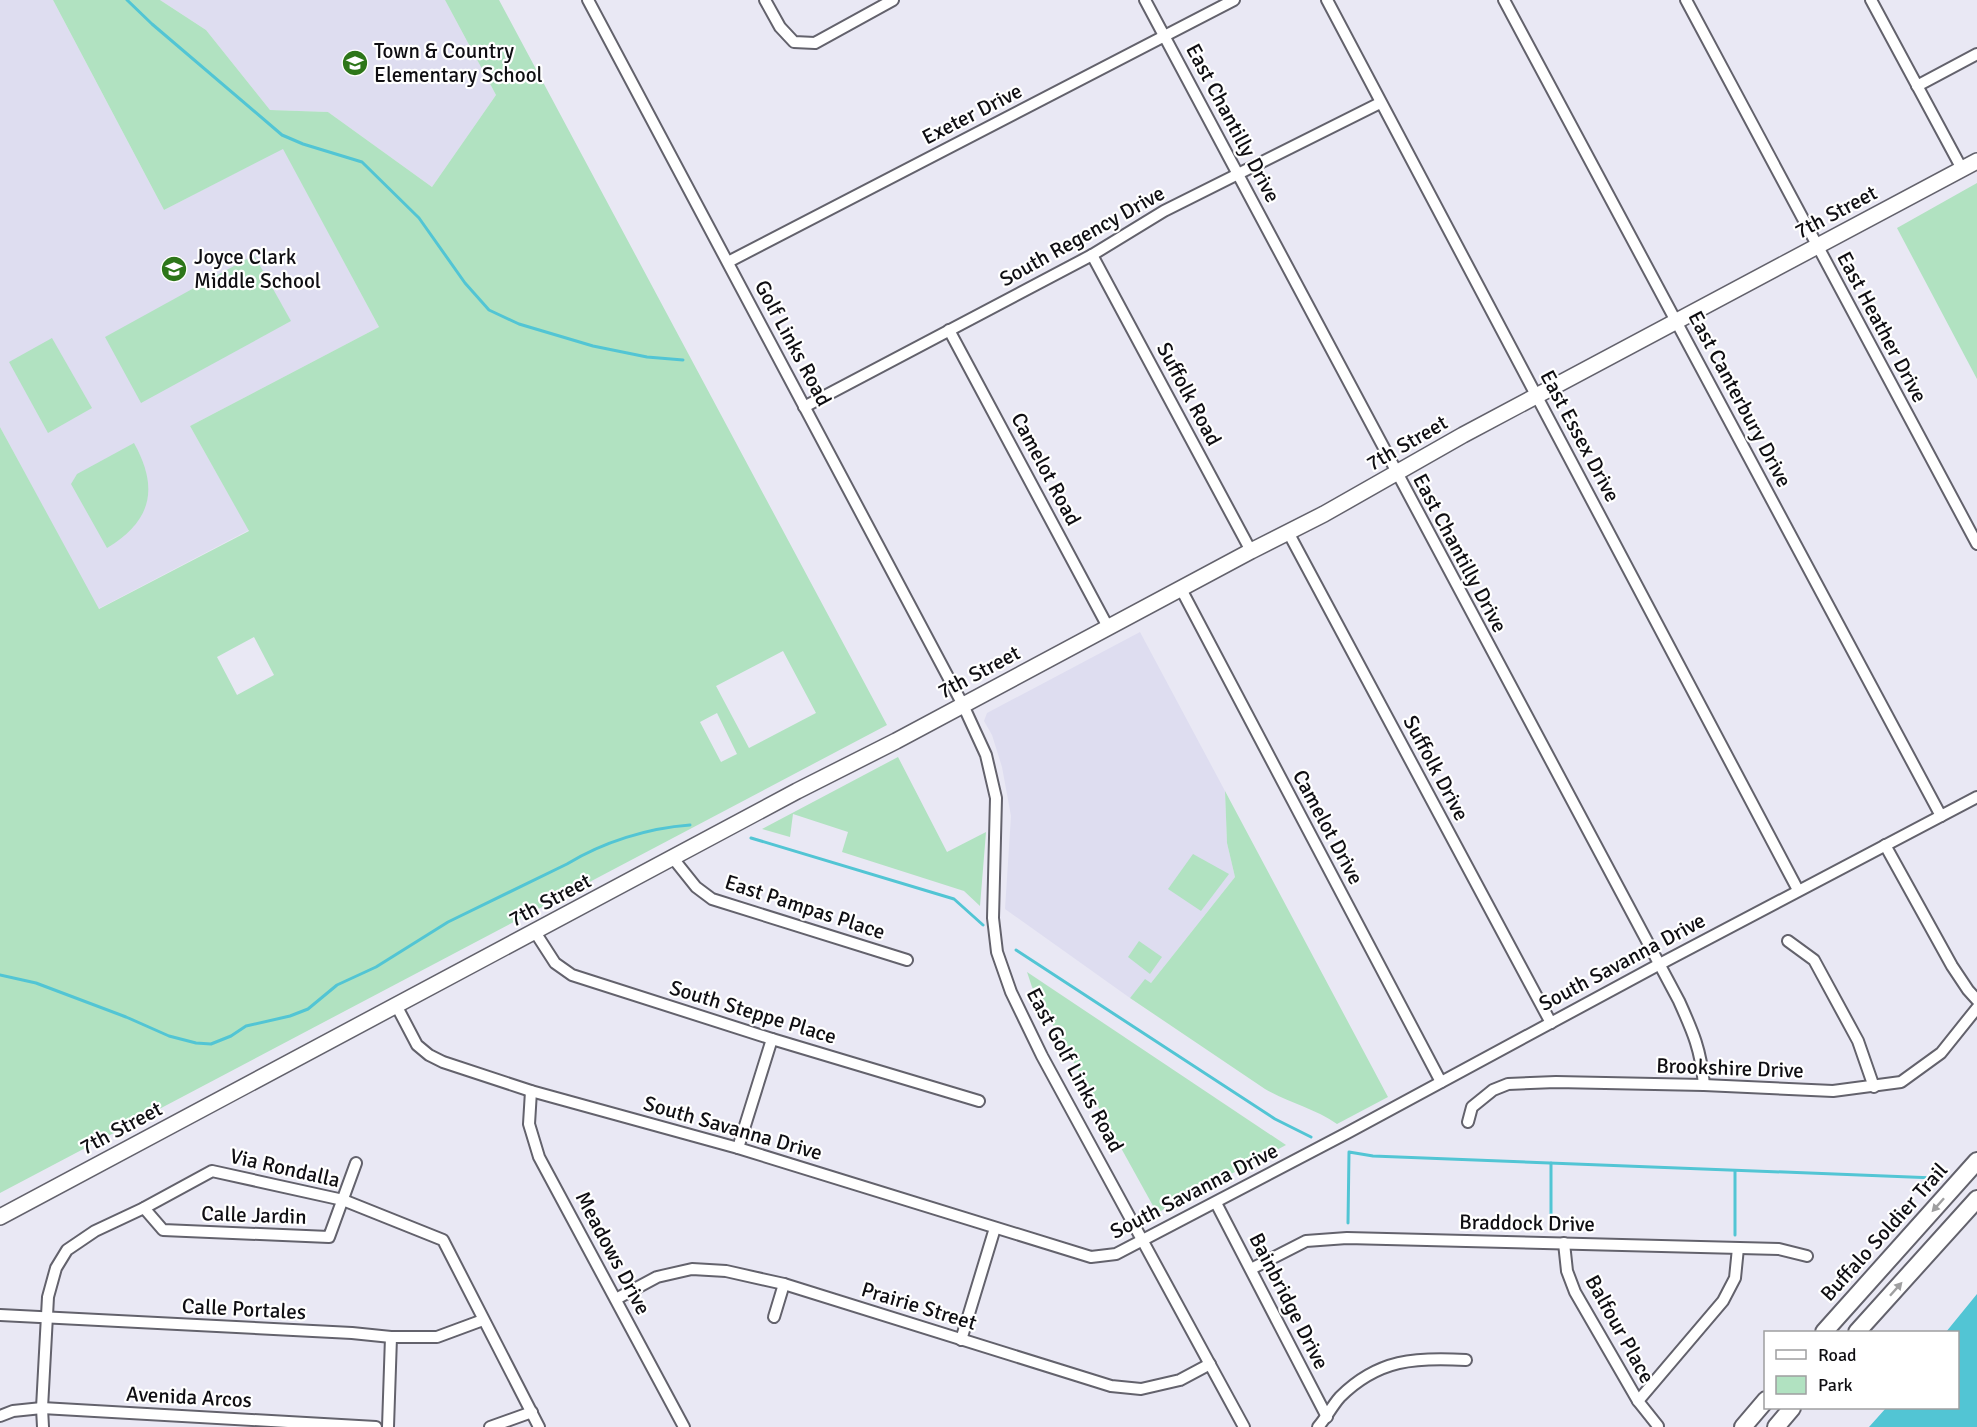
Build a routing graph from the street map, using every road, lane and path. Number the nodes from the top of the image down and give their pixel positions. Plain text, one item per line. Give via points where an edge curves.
1 (588, 0) edge
2 (765, 0) edge
3 (893, 0) edge
4 (1145, 0) edge
5 (1234, 0) edge
6 (1327, 0) edge
7 (1504, 0) edge
8 (1686, 0) edge
9 (1871, 0) edge
10 (1164, 36) junction
11 (1977, 54) edge
12 (1917, 86) junction
13 (1380, 103) junction
14 (1977, 161) edge
15 (1962, 169) junction
16 (1238, 174) junction
17 (1817, 246) junction
18 (1092, 255) junction
19 (728, 262) junction
20 (1676, 321) junction
21 (949, 330) junction
22 (1536, 396) junction
23 (804, 407) junction
24 (1397, 474) junction
25 (1288, 532) junction
26 (1977, 544) edge
27 (1251, 550) junction
28 (1181, 589) junction
29 (1108, 627) junction
30 (963, 705) junction
31 (1977, 796) edge
32 (1941, 816) junction
33 (1885, 845) junction
34 (672, 857) junction
35 (1798, 890) junction
36 (535, 932) junction
37 (1788, 941) dead end
38 (907, 960) dead end
39 (1658, 964) junction
40 (1977, 1000) edge
41 (396, 1005) junction
42 (1977, 1008) edge
43 (1551, 1023) junction
44 (772, 1039) junction
45 (1441, 1082) junction
46 (1704, 1085) junction
47 (1874, 1087) junction
48 (531, 1091) junction
49 (979, 1101) dead end
50 (1468, 1122) dead end
51 (738, 1148) junction
52 (1977, 1161) edge
53 (356, 1163) dead end
54 (343, 1200) junction
55 (1977, 1200) edge
56 (1216, 1203) junction
57 (144, 1208) junction
58 (0, 1217) edge
59 (995, 1228) junction
60 (1144, 1241) junction
61 (1564, 1243) junction
62 (1738, 1248) junction
63 (1807, 1256) dead end
64 (1251, 1269) junction
65 (784, 1284) junction
66 (616, 1299) junction
67 (0, 1315) edge
68 (774, 1317) dead end
69 (48, 1319) junction
70 (483, 1320) junction
71 (1825, 1331) edge
72 (1858, 1331) edge
73 (391, 1337) junction
74 (962, 1340) junction
75 (1466, 1360) dead end
76 (1210, 1364) junction
77 (1638, 1401) junction
78 (1764, 1402) edge
79 (42, 1408) junction
80 (1790, 1409) edge
81 (532, 1412) junction
82 (0, 1416) edge
83 (1328, 1417) junction
84 (1658, 1426) edge
85 (44, 1427) edge
86 (376, 1427) edge
87 (388, 1427) edge
88 (490, 1427) edge
89 (539, 1427) edge
90 (684, 1427) edge
91 (1244, 1427) edge
92 (1318, 1427) edge
93 (1743, 1427) edge
94 (1776, 1427) edge

1 - 19 street, Golf Links Road
2 - 3 street via 794,42 815,43
4 - 10 street, East Chantilly Drive
5 - 10 street, Exeter Drive
6 - 13 street, East Essex Drive
7 - 20 street, East Canterbury Drive
8 - 17 street, East Heather Drive
9 - 12 street
10 - 16 street, East Chantilly Drive
10 - 19 street, Exeter Drive
11 - 12 street
12 - 15 street
13 - 16 street, South Regency Drive
13 - 22 street, East Essex Drive
14 - 15 main road, 7th Street
15 - 17 main road, 7th Street
16 - 18 street, South Regency Drive via 1164,211
16 - 24 street, East Chantilly Drive
17 - 20 main road, 7th Street
17 - 26 street, East Heather Drive
18 - 21 street, South Regency Drive
18 - 27 street, Suffolk Road
19 - 23 street, Golf Links Road
20 - 22 main road, 7th Street
20 - 32 street, East Canterbury Drive
21 - 23 street, South Regency Drive
21 - 29 street, Camelot Road
22 - 24 main road, 7th Street
22 - 35 street, East Essex Drive
23 - 30 street, Golf Links Road
24 - 25 main road, 7th Street
24 - 39 street, East Chantilly Drive
25 - 27 main road, 7th Street
25 - 43 street, Suffolk Drive
27 - 28 main road, 7th Street
28 - 29 main road, 7th Street
28 - 45 street, Camelot Drive
29 - 30 main road, 7th Street
30 - 34 main road, 7th Street
30 - 60 street, East Golf Links Road via 986,755 996,798 993,918 997,952 1011,992 1042,1056
31 - 32 street, South Savanna Drive
32 - 33 street, South Savanna Drive
33 - 35 street, South Savanna Drive
33 - 40 street via 1952,966
34 - 36 main road, 7th Street
34 - 38 street, East Pampas Place via 712,899
35 - 39 street, South Savanna Drive
36 - 41 main road, 7th Street
36 - 44 street, South Steppe Place via 555,963 572,975
37 - 47 street via 1814,960 1858,1041
39 - 43 street, South Savanna Drive
39 - 46 street, East Chantilly Drive via 1696,1037
41 - 48 street, South Savanna Drive via 417,1045 429,1054
41 - 58 main road, 7th Street
42 - 47 street, Brookshire Drive via 1941,1053 1901,1082
43 - 45 street, South Savanna Drive
44 - 49 street, South Steppe Place
44 - 51 street
45 - 56 street, South Savanna Drive
46 - 47 street, Brookshire Drive via 1833,1091
46 - 50 street, Brookshire Drive via 1508,1084 1493,1090 1472,1107
48 - 51 street, South Savanna Drive
48 - 66 street, Meadows Drive via 529,1124 539,1156
51 - 59 street, South Savanna Drive
52 -> 71 main road, Buffalo Soldier Trail
53 - 54 street, Calle Jardin
54 - 57 street, Via Rondalla via 212,1171
54 - 57 street, Calle Jardin via 329,1237 163,1230
54 - 70 street, Via Rondalla via 443,1240
72 -> 55 main road
56 - 60 street, South Savanna Drive
56 - 64 street, Bainbridge Drive
57 - 69 street, Via Rondalla via 95,1231 67,1250 56,1268 48,1297
59 - 60 street, South Savanna Drive via 1091,1257 1116,1254
59 - 74 street
60 - 76 street, East Golf Links Road
61 - 62 street, Braddock Drive
61 - 64 street, Braddock Drive via 1321,1239 1292,1246
61 - 77 street, Balfour Place via 1567,1271 1575,1292
62 - 63 street, Braddock Drive via 1779,1249
62 - 77 street via 1735,1278 1723,1301
64 - 83 street, Bainbridge Drive
65 - 66 street, Prairie Street via 726,1271 692,1269 657,1277
65 - 68 street
65 - 74 street, Prairie Street
66 - 90 street, Meadows Drive
67 - 69 street, Calle Portales
69 - 73 street, Calle Portales
69 - 79 street, Via Rondalla
70 - 73 street, Calle Portales via 437,1337
70 - 81 street, Via Rondalla
73 - 87 street
74 - 76 street, Prairie Street via 1111,1386 1141,1389 1180,1380
75 - 83 street via 1426,1358 1390,1364 1360,1379 1338,1398
76 - 91 street, East Golf Links Road
77 - 84 street, Balfour Place
78 - 93 main road
79 - 82 street, Avenida Arcos
79 - 85 street, Via Rondalla
79 - 86 street, Avenida Arcos
80 - 94 main road
81 - 88 street
81 - 89 street, Via Rondalla
83 - 92 street

